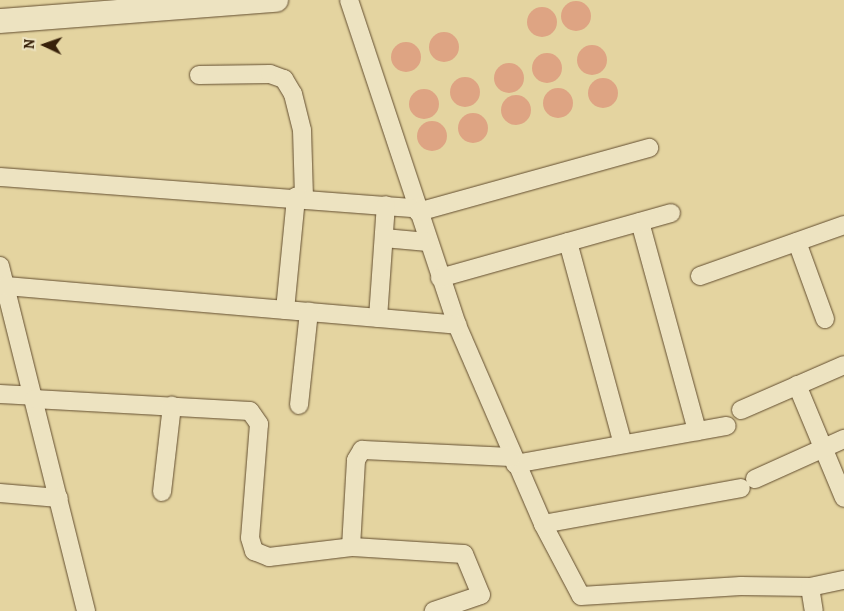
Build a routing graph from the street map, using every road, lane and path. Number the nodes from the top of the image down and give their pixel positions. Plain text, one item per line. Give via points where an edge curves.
1 (276, 0) edge
2 (349, 0) edge
3 (0, 21) edge
4 (199, 75) dead end
5 (649, 148) dead end
6 (0, 178) edge
7 (300, 197) junction
8 (386, 205) junction
9 (417, 210) junction
10 (671, 213) dead end
11 (640, 222) junction
12 (844, 225) edge
13 (384, 238) junction
14 (428, 242) junction
15 (568, 242) junction
16 (797, 242) junction
17 (700, 276) dead end
18 (2, 277) edge
19 (440, 278) junction
20 (285, 310) junction
21 (309, 312) junction
22 (378, 318) junction
23 (825, 319) dead end
24 (457, 325) junction
25 (844, 365) edge
26 (797, 385) junction
27 (0, 394) edge
28 (34, 398) junction
29 (299, 404) dead end
30 (172, 406) junction
31 (741, 410) dead end
32 (727, 426) dead end
33 (697, 431) junction
34 (844, 439) edge
35 (623, 444) junction
36 (824, 448) junction
37 (514, 460) junction
38 (162, 492) dead end
39 (0, 494) edge
40 (59, 498) junction
41 (844, 498) edge
42 (543, 524) junction
43 (351, 547) junction
44 (844, 580) edge
45 (810, 587) junction
46 (586, 603) edge
47 (86, 611) edge
48 (434, 611) edge
49 (814, 611) edge

1 - 3 street
2 - 9 street
4 - 7 street via 270,74 284,79 300,122
5 - 9 street
6 - 7 street
7 - 8 street
7 - 20 street
8 - 9 street
8 - 13 street
9 - 14 street
10 - 11 street
11 - 15 street
11 - 33 street
12 - 16 street
13 - 14 street
13 - 22 street
14 - 19 street
15 - 19 street
15 - 35 street
16 - 17 street
16 - 23 street
18 - 20 street
18 - 28 street
19 - 24 street
20 - 21 street
21 - 22 street
21 - 29 street
22 - 24 street
24 - 37 street
25 - 26 street
26 - 31 street
26 - 36 street
27 - 28 street
28 - 30 street
28 - 40 street
30 - 38 street
30 - 43 street via 250,411 258,418 250,538 258,554 269,557
32 - 33 street
33 - 35 street
34 - 36 street
35 - 37 street
36 - 41 street
36 - 42 street via 748,483
37 - 42 street
37 - 43 street via 362,450 356,460
39 - 40 street
40 - 47 street
42 - 46 street
43 - 48 street via 464,554 481,595
44 - 45 street
45 - 46 street via 741,586
45 - 49 street

